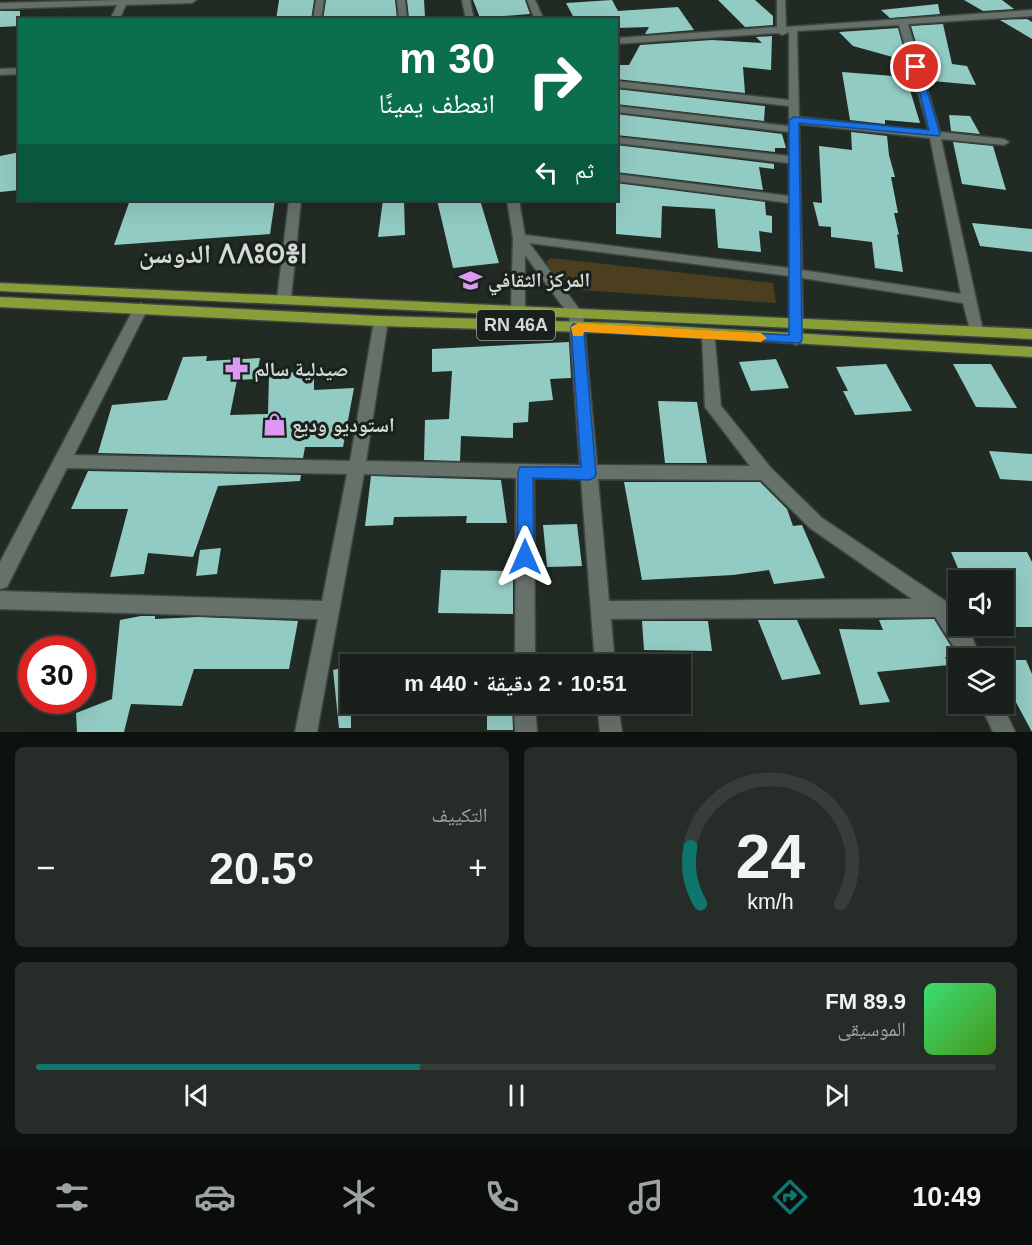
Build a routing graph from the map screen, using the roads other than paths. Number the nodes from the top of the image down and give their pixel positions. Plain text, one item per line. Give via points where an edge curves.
1 (192, 0) edge
2 (320, 0) edge
3 (401, 0) edge
4 (466, 0) edge
5 (531, 0) edge
6 (781, 0) edge
7 (123, 2) edge
8 (0, 6) edge
9 (1032, 13) edge
10 (115, 18) edge
11 (317, 18) edge
12 (403, 18) edge
13 (470, 18) edge
14 (539, 18) edge
15 (903, 23) junction
16 (788, 31) junction
17 (618, 41) edge
18 (18, 71) edge
19 (0, 72) edge
20 (618, 84) edge
21 (794, 104) junction
22 (618, 109) edge
23 (794, 125) junction
24 (935, 134) junction
25 (618, 140) edge
26 (1004, 142) dead end
27 (795, 160) junction
28 (618, 177) edge
29 (795, 200) junction
30 (296, 201) edge
31 (516, 203) edge
32 (519, 238) junction
33 (796, 273) junction
34 (0, 287) edge
35 (284, 299) junction
36 (971, 300) junction
37 (0, 302) edge
38 (141, 308) junction
39 (518, 311) junction
40 (577, 320) junction
41 (381, 321) junction
42 (795, 323) junction
43 (976, 331) junction
44 (709, 334) junction
45 (1032, 334) edge
46 (796, 340) junction
47 (1032, 352) edge
48 (62, 462) junction
49 (357, 466) junction
50 (525, 472) junction
51 (765, 473) junction
52 (589, 474) junction
53 (0, 581) edge
54 (0, 600) edge
55 (940, 608) junction
56 (330, 610) junction
57 (600, 610) junction
58 (966, 648) edge
59 (525, 654) edge
60 (604, 654) edge
61 (525, 714) edge
62 (609, 714) edge
63 (996, 714) edge
64 (306, 732) edge
65 (525, 732) edge
66 (611, 732) edge
67 (1004, 732) edge

1 - 7 street
2 - 11 street
3 - 12 street
4 - 13 street
5 - 14 street
6 - 16 street
7 - 8 street
7 - 10 street
9 - 15 street
15 - 16 street
15 - 24 street
16 - 17 street
16 - 21 street
18 - 19 street
20 - 21 street
21 - 23 street
22 - 23 street
23 - 24 street
23 - 27 street
24 - 26 street
24 - 36 street
25 - 27 street
27 - 29 street
28 - 29 street
29 - 33 street
30 - 35 street
31 - 32 street
32 - 33 street
32 - 39 street
32 - 40 street
33 - 36 street
33 - 42 street
34 - 35 main road, RN 46A
35 - 39 main road, RN 46A
36 - 43 street
37 - 38 main road, RN 46A
38 - 41 main road, RN 46A
38 - 48 street
39 - 40 main road, RN 46A
40 - 41 main road, RN 46A
40 - 42 main road, RN 46A
40 - 44 main road, RN 46A
40 - 52 street
41 - 49 street
42 - 43 main road, RN 46A
42 - 46 street
43 - 45 main road, RN 46A
44 - 46 main road, RN 46A
44 - 51 street via 713,407
46 - 47 main road, RN 46A
48 - 49 street
48 - 53 street
49 - 50 street
49 - 56 street
50 - 52 street
50 - 59 street
51 - 52 street
51 - 55 street via 816,523
52 - 57 street
54 - 56 street
55 - 57 street
55 - 58 street
56 - 64 street
57 - 60 street
61 - 65 street
62 - 66 street
63 - 67 street

